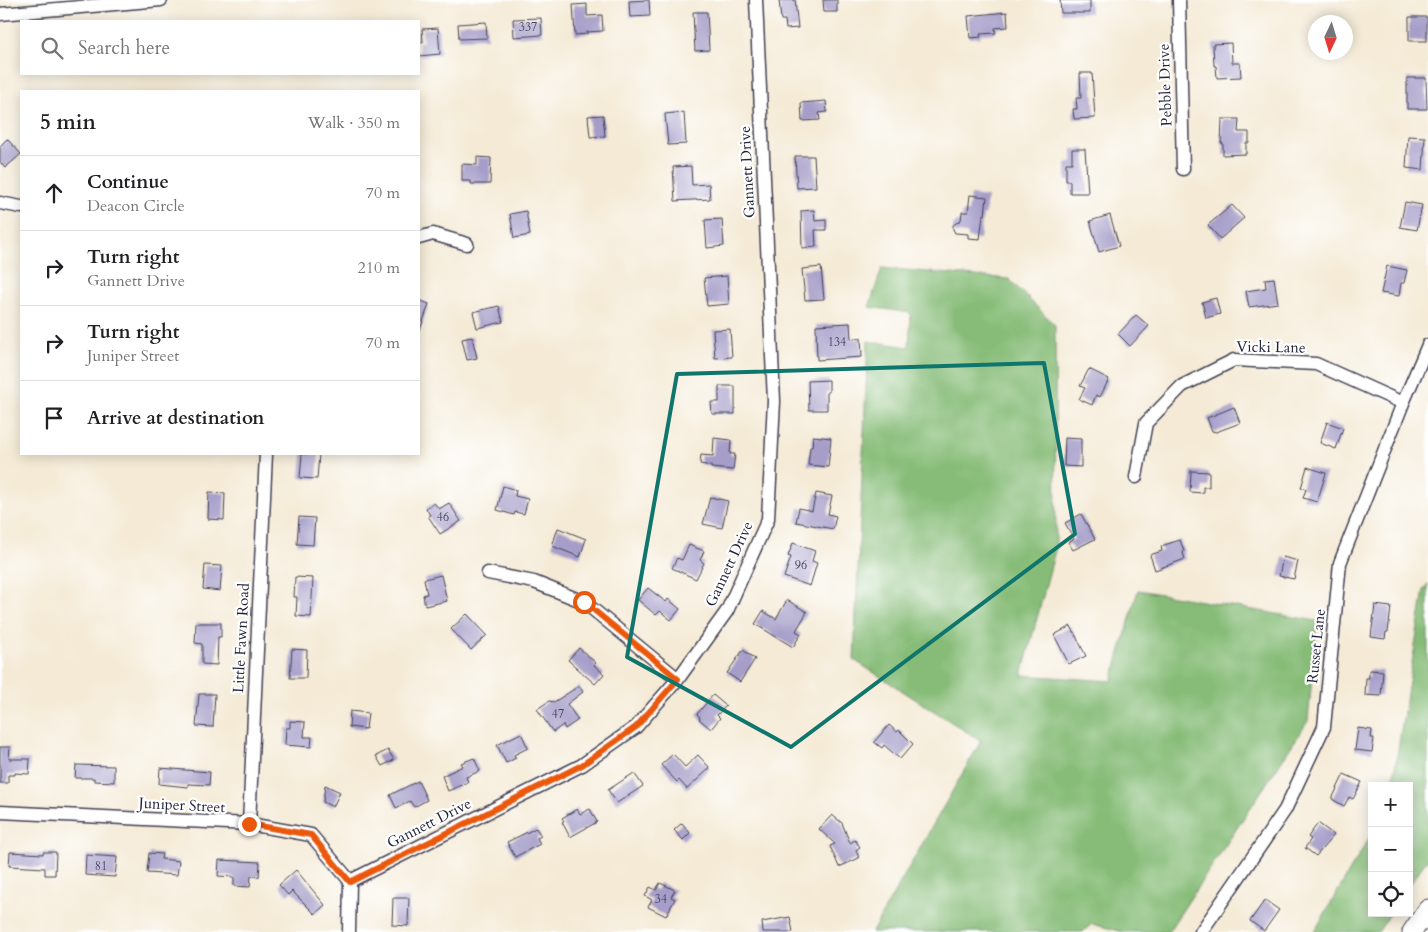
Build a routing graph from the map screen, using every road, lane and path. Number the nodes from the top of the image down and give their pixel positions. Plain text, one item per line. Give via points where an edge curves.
1 (161, 0) edge
2 (756, 0) edge
3 (1179, 0) edge
4 (136, 1) edge
5 (0, 14) edge
6 (1183, 169) dead end
7 (0, 203) edge
8 (20, 208) edge
9 (420, 238) edge
10 (468, 244) dead end
11 (1428, 346) edge
12 (1403, 403) junction
13 (266, 455) edge
14 (1136, 477) dead end
15 (488, 573) dead end
16 (678, 679) junction
17 (0, 812) edge
18 (249, 824) junction
19 (350, 882) junction
20 (1428, 909) edge
21 (349, 932) edge
22 (1200, 932) edge
23 (1412, 932) edge

1 - 4 street
2 - 16 street, Gannett Drive via 774,401 768,519 727,611
3 - 6 street, Pebble Drive
4 - 5 street
7 - 8 street
9 - 10 street via 433,234
11 - 12 street, Russet Lane
12 - 14 street, Vicki Lane via 1316,364 1234,360 1182,386 1146,423
12 - 22 street, Russet Lane via 1340,563 1324,727 1285,810
13 - 18 street, Little Fawn Road
15 - 16 street via 534,582 584,602
16 - 19 street, Gannett Drive via 636,727 582,765
17 - 18 street, Juniper Street
18 - 19 street, Juniper Street via 311,835
19 - 21 street
20 - 23 highway

